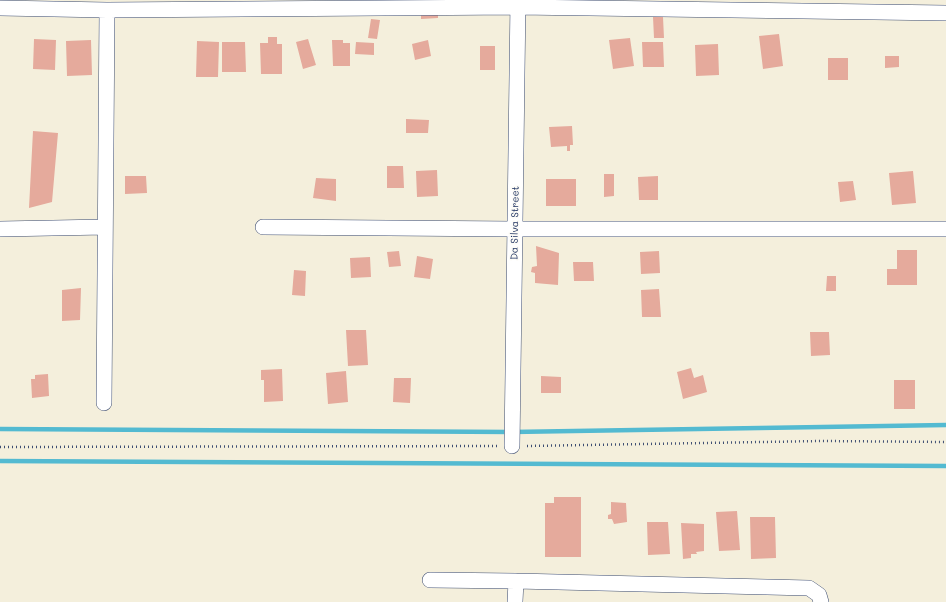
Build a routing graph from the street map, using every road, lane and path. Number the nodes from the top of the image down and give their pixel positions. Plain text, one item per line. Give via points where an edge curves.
1 (518, 4) edge
2 (0, 8) edge
3 (106, 10) junction
4 (946, 13) edge
5 (105, 227) junction
6 (263, 228) dead end
7 (0, 229) edge
8 (514, 229) junction
9 (946, 229) edge
10 (104, 403) dead end
11 (946, 442) edge
12 (512, 446) junction
13 (0, 447) edge
14 (430, 580) dead end
15 (516, 581) junction
16 (820, 599) edge
17 (515, 602) edge

1 - 3 street
1 - 4 street
1 - 8 street, Da Silva Street
2 - 3 street
3 - 5 street
5 - 7 street
5 - 10 street
6 - 8 street
8 - 9 street
8 - 12 street, Da Silva Street
11 - 12 path via 821,441
12 - 13 path
14 - 15 street
15 - 16 street via 809,588
15 - 17 street

